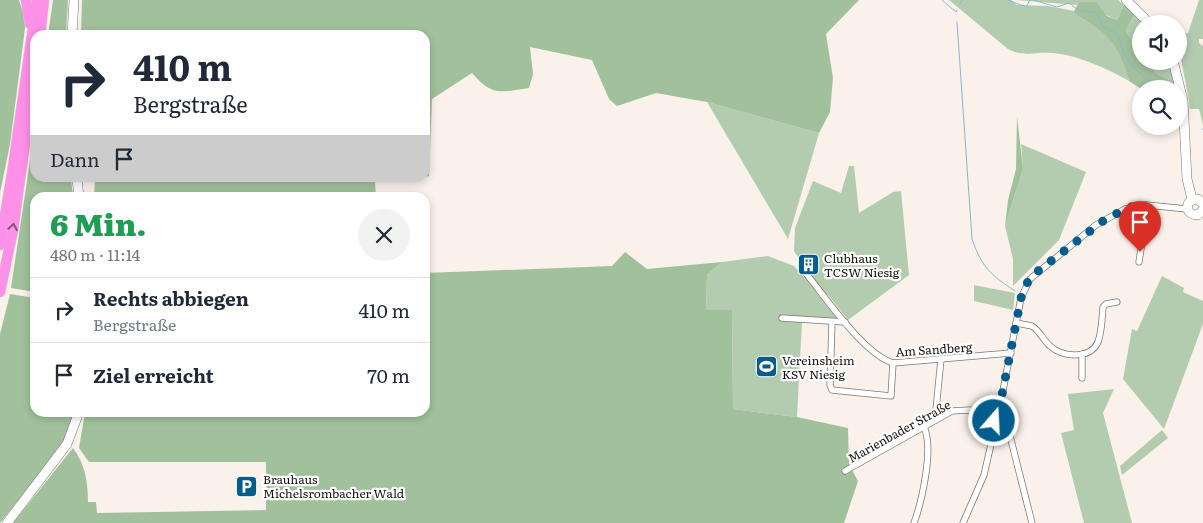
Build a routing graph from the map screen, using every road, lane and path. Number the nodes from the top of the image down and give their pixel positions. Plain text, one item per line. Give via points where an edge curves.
1 (26, 0) edge
2 (37, 0) edge
3 (44, 0) edge
4 (74, 0) edge
5 (1126, 0) edge
6 (1141, 15) edge
7 (34, 30) edge
8 (36, 30) edge
9 (37, 30) edge
10 (72, 30) edge
11 (1175, 70) edge
12 (30, 71) edge
13 (30, 106) edge
14 (1192, 199) junction
15 (1203, 204) edge
16 (1145, 205) junction
17 (1187, 210) junction
18 (1202, 214) edge
19 (0, 245) edge
20 (1139, 262) dead end
21 (804, 271) dead end
22 (0, 292) edge
23 (1117, 302) dead end
24 (782, 318) dead end
25 (832, 322) junction
26 (845, 322) junction
27 (1016, 323) junction
28 (1011, 353) junction
29 (1082, 354) junction
30 (941, 359) junction
31 (893, 363) junction
32 (1082, 378) dead end
33 (999, 410) junction
34 (992, 415) junction
35 (77, 417) edge
36 (935, 420) junction
37 (999, 421) junction
38 (924, 426) junction
39 (845, 472) dead end
40 (6, 523) edge
41 (914, 523) edge
42 (963, 523) edge
43 (1032, 523) edge

1 - 7 highway
2 - 8 highway
3 - 9 highway
4 - 10 main road
5 - 6 main road
11 - 14 main road via 1183,100 1187,179
12 - 19 highway
22 -> 13 highway via 13,230
14 - 15 main road
14 - 17 main road
16 - 17 street
16 - 20 street
16 - 27 street via 1131,207 1107,218 1038,271 1022,293
17 - 18 main road via 1192,215
21 - 26 street, Am Sandberg
23 - 29 street via 1103,307 1098,342
24 - 25 street
25 - 26 street
25 - 31 street via 832,390 891,396
26 - 31 street, Am Sandberg via 874,353
27 - 28 street
27 - 29 street via 1032,326 1057,351
28 - 30 street, Am Sandberg
28 - 33 street
29 - 32 street
30 - 31 street, Am Sandberg
30 - 36 street
33 - 34 street
33 - 37 street via 1003,414
34 - 36 street, Marienbader Straße via 958,410
34 - 37 street
35 - 40 main road via 67,444
36 - 38 street, Marienbader Straße
37 - 42 street via 984,475
37 - 43 street via 1008,428
38 - 39 street, Marienbader Straße
38 - 41 street via 928,436 924,482

